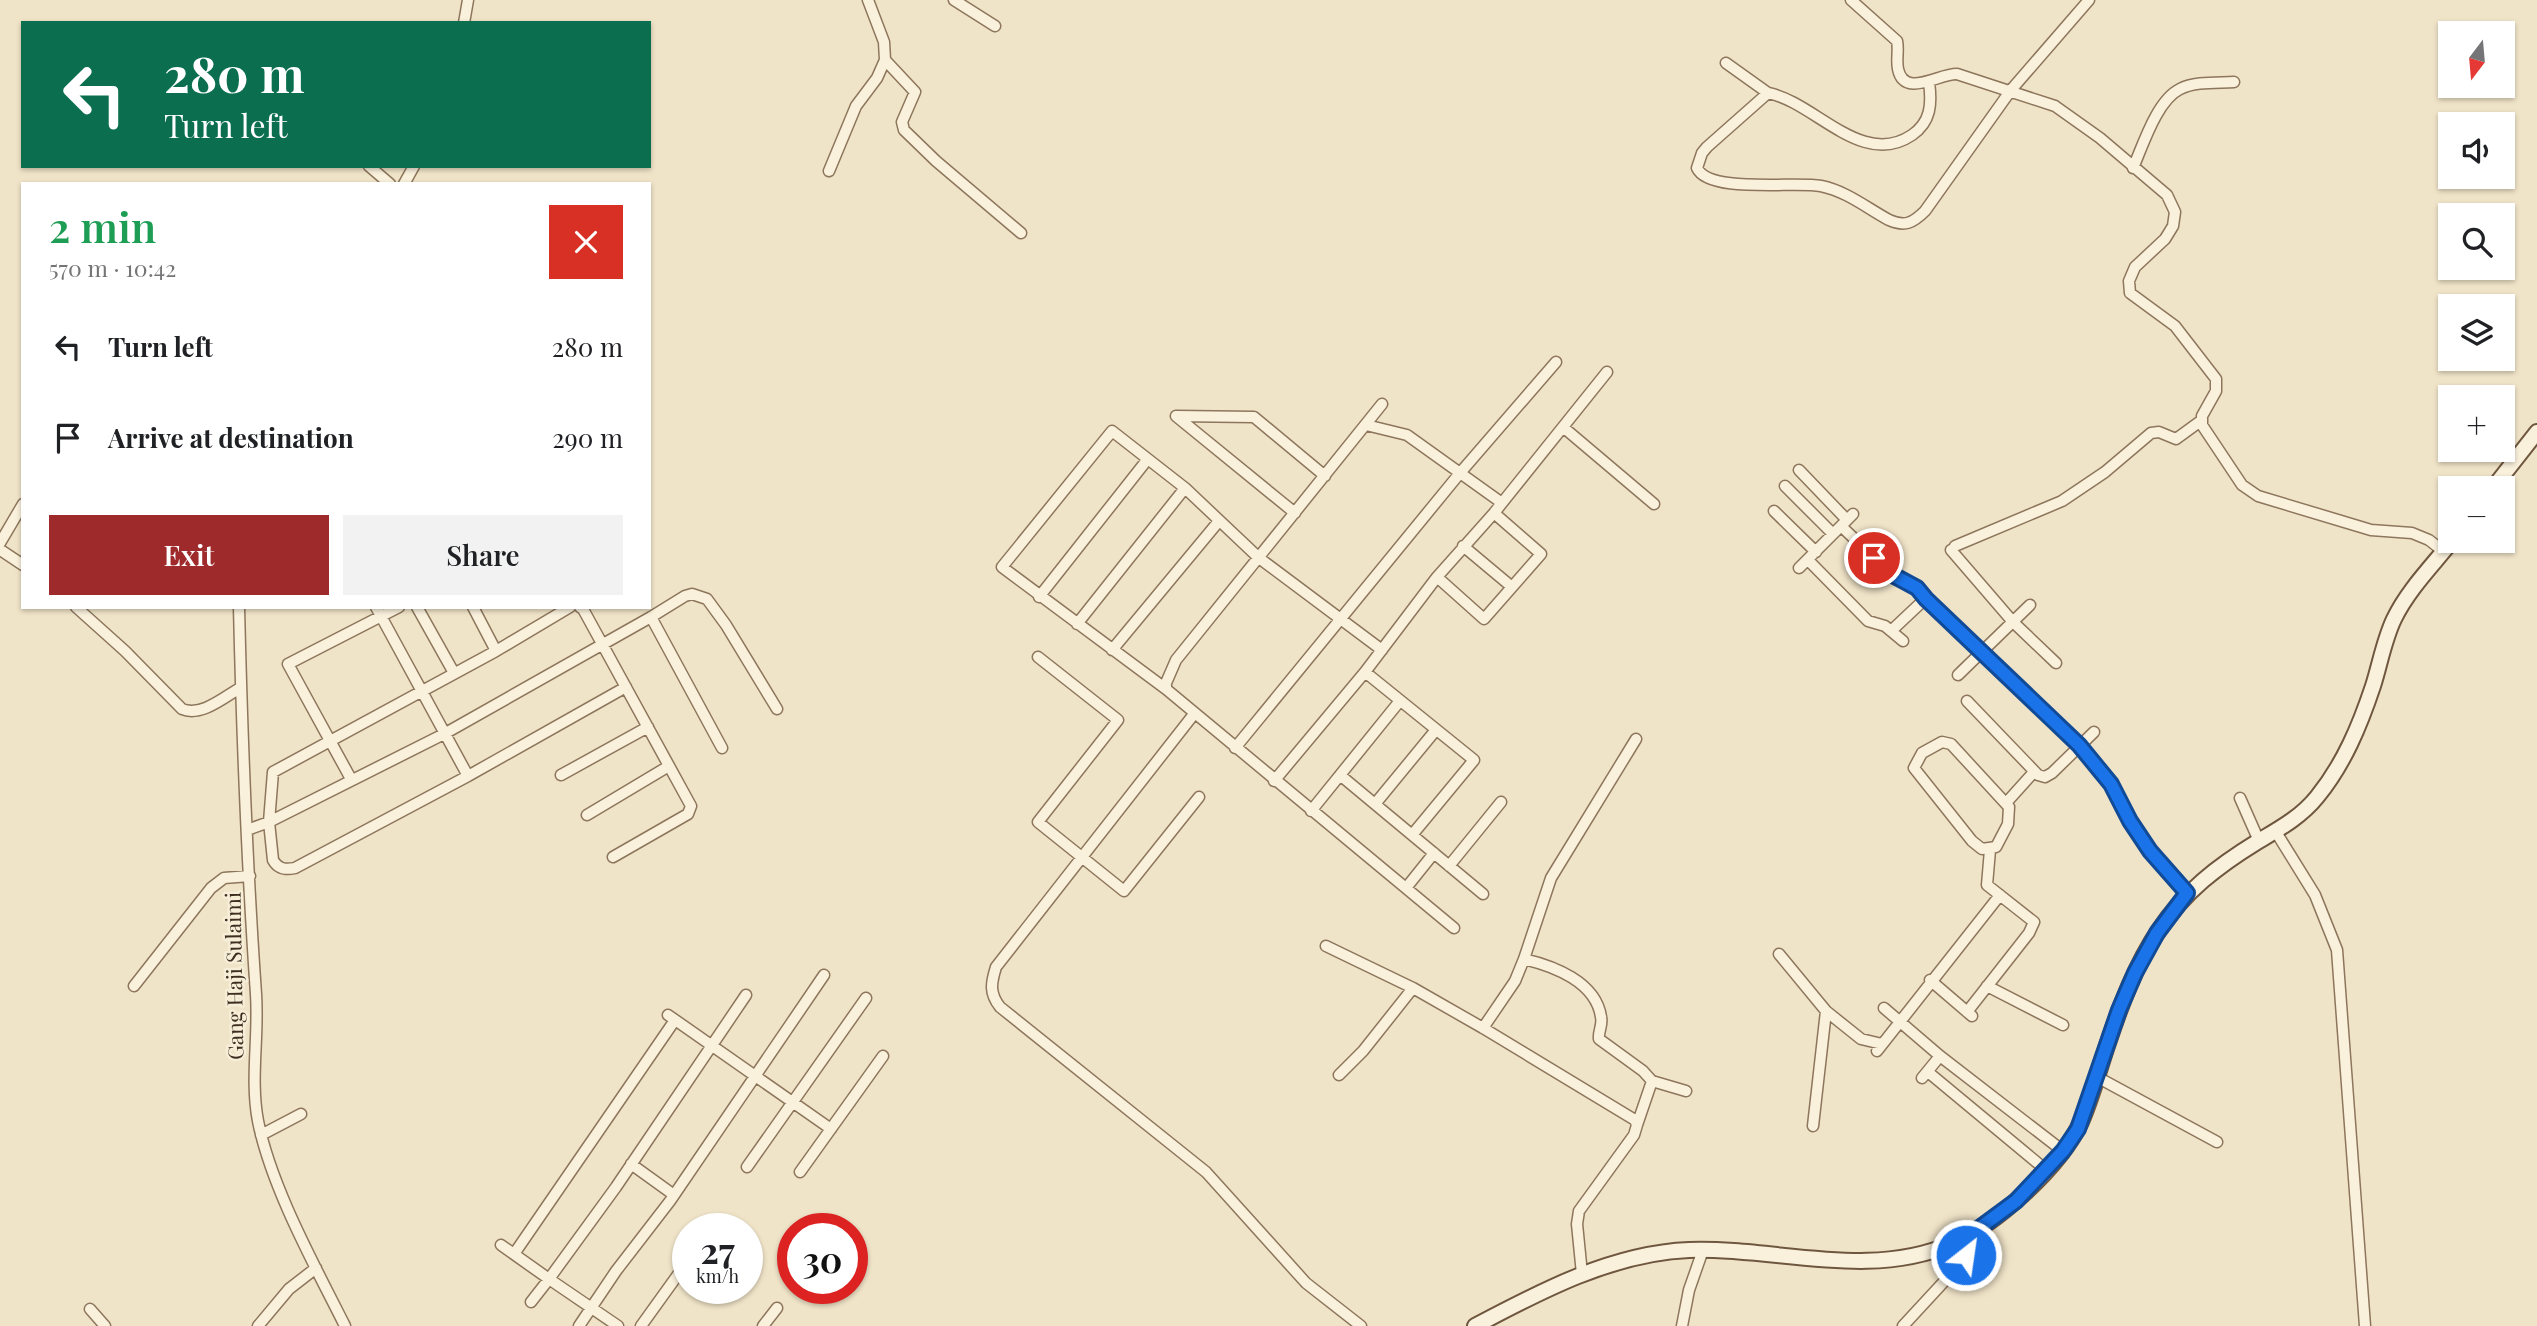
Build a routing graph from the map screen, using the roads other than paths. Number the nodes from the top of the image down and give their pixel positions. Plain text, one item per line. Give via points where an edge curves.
1 (468, 0) edge
2 (868, 0) edge
3 (954, 0) edge
4 (1851, 0) edge
5 (2089, 0) edge
6 (464, 21) edge
7 (995, 26) dead end
8 (885, 60) junction
9 (1726, 63) dead end
10 (1929, 82) junction
11 (2234, 82) dead end
12 (2011, 90) junction
13 (1768, 93) junction
14 (371, 168) edge
15 (2133, 168) junction
16 (829, 171) dead end
17 (388, 182) edge
18 (1021, 233) dead end
19 (1556, 362) dead end
20 (1607, 372) dead end
21 (1382, 404) dead end
22 (2202, 420) junction
23 (1366, 425) junction
24 (1563, 427) junction
25 (2537, 432) edge
26 (1147, 460) junction
27 (1799, 470) dead end
28 (1461, 473) junction
29 (1325, 476) junction
30 (2502, 476) edge
31 (1785, 486) dead end
32 (1185, 488) junction
33 (1502, 503) junction
34 (1654, 504) dead end
35 (21, 508) edge
36 (1774, 511) dead end
37 (1295, 513) junction
38 (1494, 513) junction
39 (1219, 521) junction
40 (1844, 524) junction
41 (2438, 543) edge
42 (1462, 546) junction
43 (1, 547) edge
44 (1816, 552) junction
45 (2441, 553) edge
46 (1259, 558) junction
47 (1808, 560) junction
48 (0, 563) edge
49 (21, 563) edge
50 (1799, 568) dead end
51 (1437, 577) junction
52 (1512, 587) junction
53 (1039, 597) junction
54 (1926, 599) junction
55 (2030, 605) dead end
56 (78, 609) edge
57 (239, 609) edge
58 (377, 609) edge
59 (396, 609) edge
60 (418, 609) edge
61 (474, 609) edge
62 (567, 609) edge
63 (583, 609) edge
64 (382, 617) junction
65 (651, 617) junction
66 (1342, 621) junction
67 (2013, 622) junction
68 (1077, 624) junction
69 (1891, 631) junction
70 (1903, 641) dead end
71 (601, 645) junction
72 (1112, 650) junction
73 (1382, 650) junction
74 (496, 651) junction
75 (1983, 651) junction
76 (1038, 657) dead end
77 (2056, 663) dead end
78 (1364, 672) junction
79 (454, 673) junction
80 (1958, 675) dead end
81 (626, 687) junction
82 (240, 688) junction
83 (1166, 689) junction
84 (421, 690) junction
85 (1966, 701) dead end
86 (1399, 702) junction
87 (777, 709) dead end
88 (1194, 714) junction
89 (648, 727) junction
90 (1435, 731) junction
91 (2094, 732) dead end
92 (444, 734) junction
93 (1636, 739) dead end
94 (330, 740) junction
95 (2079, 745) junction
96 (722, 748) dead end
97 (1235, 748) junction
98 (669, 766) junction
99 (2033, 773) junction
100 (561, 775) dead end
101 (1340, 775) junction
102 (468, 776) junction
103 (351, 779) junction
104 (1274, 781) junction
105 (1199, 797) dead end
106 (2240, 798) dead end
107 (1501, 802) dead end
108 (2007, 803) junction
109 (1376, 804) junction
110 (1311, 811) junction
111 (587, 815) dead end
112 (269, 822) junction
113 (247, 830) junction
114 (2276, 832) junction
115 (1412, 835) junction
116 (2259, 841) junction
117 (1990, 850) junction
118 (1433, 853) junction
119 (1081, 856) junction
120 (613, 858) dead end
121 (1449, 866) junction
122 (250, 876) junction
123 (1406, 888) junction
124 (2187, 893) junction
125 (1483, 894) dead end
126 (2000, 895) junction
127 (1454, 928) dead end
128 (1326, 946) dead end
129 (1779, 954) dead end
130 (1524, 959) junction
131 (824, 975) dead end
132 (1930, 980) junction
133 (134, 986) dead end
134 (1987, 986) junction
135 (1413, 988) junction
136 (746, 995) dead end
137 (866, 998) dead end
138 (1884, 1008) dead end
139 (1826, 1012) junction
140 (1900, 1021) junction
141 (2063, 1025) dead end
142 (1483, 1028) junction
143 (710, 1045) junction
144 (883, 1056) dead end
145 (1940, 1056) junction
146 (1339, 1075) dead end
147 (755, 1076) junction
148 (2097, 1077) junction
149 (1652, 1081) junction
150 (1686, 1091) dead end
151 (793, 1102) junction
152 (300, 1114) dead end
153 (1637, 1125) junction
154 (1813, 1126) dead end
155 (831, 1129) junction
156 (261, 1135) junction
157 (2217, 1142) dead end
158 (2063, 1151) junction
159 (631, 1164) junction
160 (747, 1167) dead end
161 (2046, 1171) junction
162 (800, 1172) dead end
163 (674, 1195) junction
164 (1974, 1232) junction
165 (501, 1245) dead end
166 (1703, 1250) junction
167 (514, 1254) junction
168 (316, 1268) junction
169 (1582, 1275) junction
170 (549, 1279) junction
171 (672, 1283) edge
172 (531, 1302) dead end
173 (591, 1307) junction
174 (778, 1308) dead end
175 (90, 1309) dead end
176 (269, 1314) junction
177 (105, 1326) edge
178 (258, 1326) edge
179 (264, 1326) edge
180 (345, 1326) edge
181 (579, 1326) edge
182 (618, 1326) edge
183 (641, 1326) edge
184 (763, 1326) edge
185 (1361, 1326) edge
186 (1475, 1326) edge
187 (1682, 1326) edge
188 (1903, 1326) edge
189 (2365, 1326) edge

1 - 6 street
2 - 8 street via 884,42
3 - 7 street
4 - 10 street via 1897,41 1902,77 1911,83
5 - 12 street
8 - 16 street via 856,106
8 - 18 street via 915,92 902,122 904,130
9 - 13 street
10 - 12 street via 1957,74
10 - 13 street via 1931,100 1923,125 1907,138 1885,144 1857,139 1790,100
11 - 15 street via 2193,85 2174,92 2149,130
12 - 13 street via 1925,211 1906,224 1819,186 1751,186 1700,174 1697,167 1702,153
12 - 15 street via 2056,106
14 - 17 street
15 - 22 street via 2167,195 2176,218 2170,233 2131,274 2130,293 2175,326 2216,379 2216,391
19 - 28 street
20 - 24 street
21 - 23 street
22 - 41 street via 2242,485 2258,496 2371,530 2412,533
22 - 67 street via 2176,439 2151,433 2062,501 1953,548
23 - 28 street via 1407,435
23 - 29 street
24 - 33 street
24 - 34 street
25 - 30 street
26 - 32 street
26 - 53 street
26 - 53 street via 1112,431 1002,567
27 - 40 street
28 - 33 street
28 - 66 street
29 - 37 street
29 - 37 street via 1254,417 1176,416
31 - 40 street
32 - 39 street
32 - 68 street
33 - 38 street
35 - 43 street
36 - 44 street
37 - 46 street
38 - 42 street
38 - 52 street via 1541,554
39 - 46 street
39 - 72 street
40 - 44 street
40 - 54 street via 1891,574 1917,588
42 - 51 street
42 - 52 street
43 - 48 street
43 - 49 street
44 - 47 street
45 - 114 street via 2394,621 2360,723 2339,766 2310,806
46 - 66 street
46 - 83 street via 1176,660
47 - 50 street
47 - 69 street via 1868,621
51 - 52 street via 1484,620
51 - 73 street
53 - 68 street
54 - 69 street
54 - 75 street
55 - 67 street
56 - 82 street via 188,712 199,711
57 - 82 street, Gang Haji Sulaimi
58 - 64 street
59 - 64 street
60 - 79 street
61 - 74 street
62 - 74 street
63 - 71 street
64 - 84 street
64 - 94 street via 288,664
65 - 71 street
65 - 87 street via 685,596 698,594 708,599
65 - 96 street
66 - 73 street
66 - 97 street
67 - 75 street
67 - 77 street
68 - 72 street
69 - 70 street
71 - 81 street
71 - 92 street
72 - 83 street
73 - 78 street
74 - 79 street
75 - 80 street
75 - 95 street
76 - 119 street via 1118,720 1038,822
78 - 86 street
78 - 104 street
79 - 84 street
81 - 89 street
81 - 102 street
82 - 113 street, Gang Haji Sulaimi
83 - 88 street
84 - 92 street
84 - 94 street
85 - 99 street
86 - 90 street
86 - 101 street
88 - 97 street
88 - 119 street
89 - 98 street
89 - 100 street
90 - 109 street
90 - 115 street via 1474,760
91 - 95 street
92 - 102 street
92 - 103 street
93 - 130 street via 1551,878
94 - 103 street
94 - 112 street via 273,772
95 - 99 street via 2052,773
95 - 124 street via 2111,784 2150,851
97 - 104 street
98 - 111 street
98 - 120 street via 691,811
99 - 108 street
101 - 109 street
101 - 110 street
102 - 112 street via 288,869 281,869 273,860
103 - 112 street
104 - 110 street
105 - 119 street via 1124,891
106 - 116 street
107 - 121 street
108 - 117 street via 2008,824
108 - 117 street via 1951,744 1942,742 1917,760 1914,768 1972,841
109 - 115 street
110 - 123 street
112 - 113 street
113 - 122 street, Gang Haji Sulaimi
114 - 116 street
114 - 189 street via 2315,895 2337,950
115 - 118 street
116 - 124 street
117 - 126 street via 1986,881
118 - 121 street
118 - 123 street
119 - 185 street via 996,967 993,998 1206,1172 1306,1283
121 - 125 street
122 - 133 street via 224,878 211,888
122 - 156 street, Gang Haji Sulaimi via 256,1103
123 - 127 street
124 - 148 street via 2135,973
126 - 132 street
126 - 134 street via 2034,922
128 - 135 street
129 - 139 street
130 - 142 street via 1506,997
130 - 149 street via 1555,968 1585,988 1602,1019 1600,1039
131 - 147 street
132 - 134 street via 1969,1014
132 - 140 street
134 - 141 street
135 - 142 street
135 - 146 street
136 - 143 street
137 - 151 street
138 - 140 street
139 - 140 street via 1879,1048
139 - 154 street
140 - 145 street
142 - 153 street via 1631,1116
143 - 147 street
143 - 159 street
143 - 167 street via 672,1018
144 - 155 street
145 - 158 street
145 - 161 street via 1925,1075
147 - 151 street
147 - 163 street
148 - 157 street
148 - 158 street via 2083,1117
149 - 150 street
149 - 153 street
151 - 155 street
151 - 160 street
152 - 156 street
153 - 169 street via 1579,1211
155 - 162 street
156 - 168 street, Gang Haji Sulaimi
158 - 161 street
159 - 163 street
159 - 170 street
161 - 164 street
163 - 173 street
164 - 166 street via 1940,1249 1882,1260
164 - 188 street via 1962,1261
165 - 167 street
166 - 169 street via 1651,1254
166 - 187 street
167 - 170 street
168 - 176 street via 289,1289
168 - 180 street, Gang Haji Sulaimi
169 - 186 street
170 - 172 street
170 - 173 street
171 - 183 street
173 - 181 street
173 - 182 street
174 - 184 street
175 - 177 street
176 - 178 street
176 - 179 street

